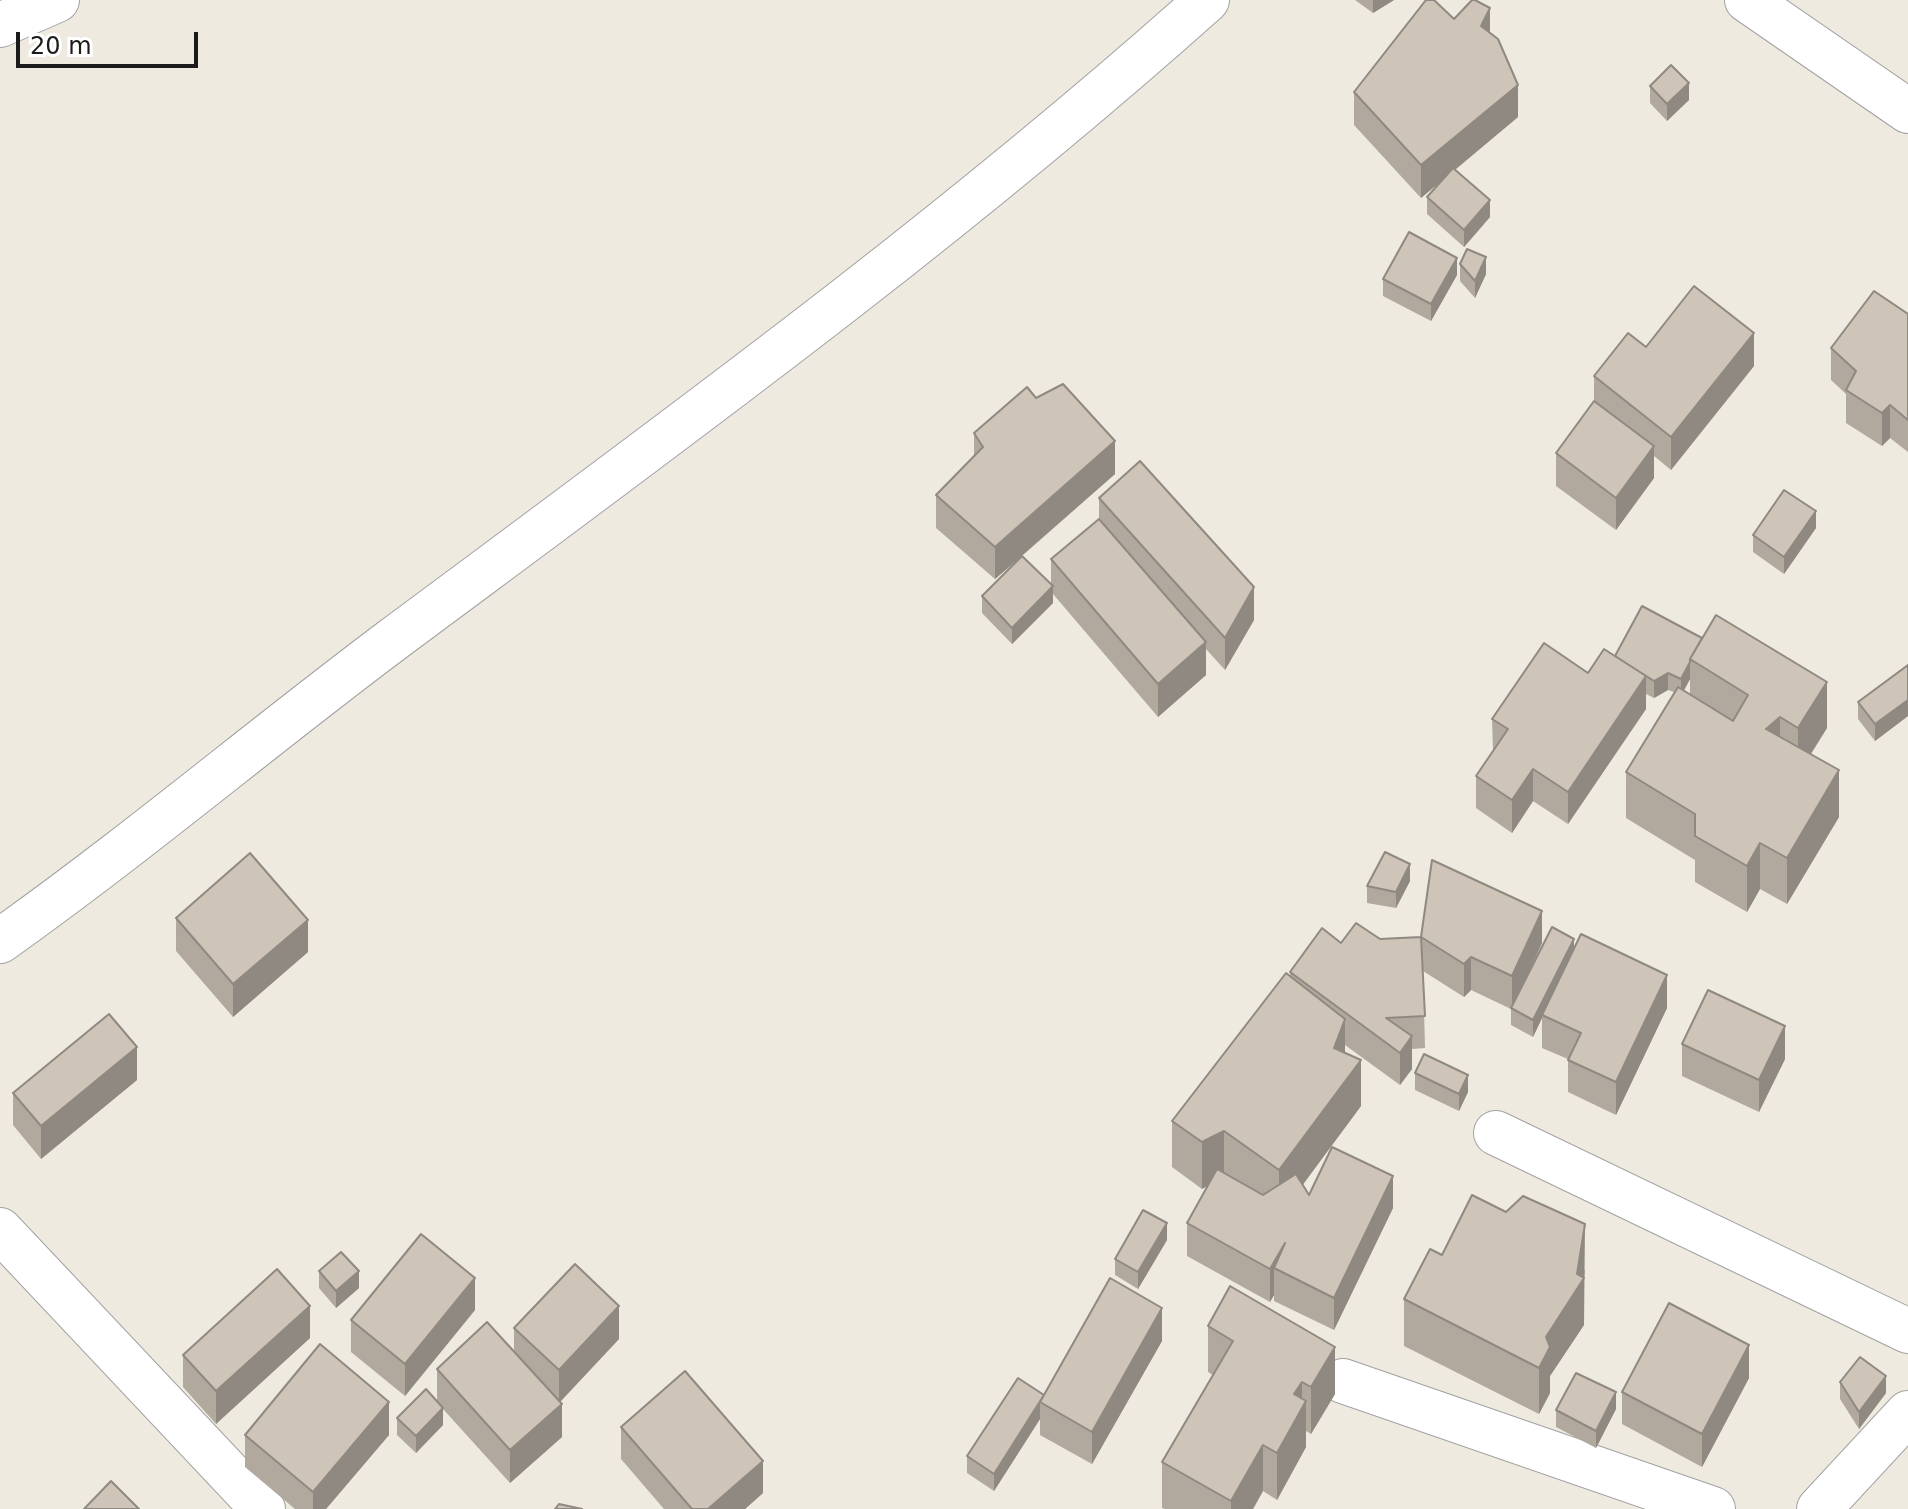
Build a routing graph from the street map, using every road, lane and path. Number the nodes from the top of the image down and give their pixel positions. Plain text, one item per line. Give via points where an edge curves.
1 (57, 0) edge
2 (1207, 0) edge
3 (1747, 0) edge
4 (0, 25) edge
5 (1908, 111) edge
6 (0, 941) edge
7 (1496, 1133) dead end
8 (0, 1230) edge
9 (1908, 1331) edge
10 (1343, 1381) dead end
11 (1908, 1413) edge
12 (263, 1509) edge
13 (1713, 1509) edge
14 (1819, 1509) edge

1 - 4 street
2 - 6 street via 1120,78 782,350
3 - 5 street
7 - 9 street
8 - 12 street
10 - 13 street
11 - 14 street

